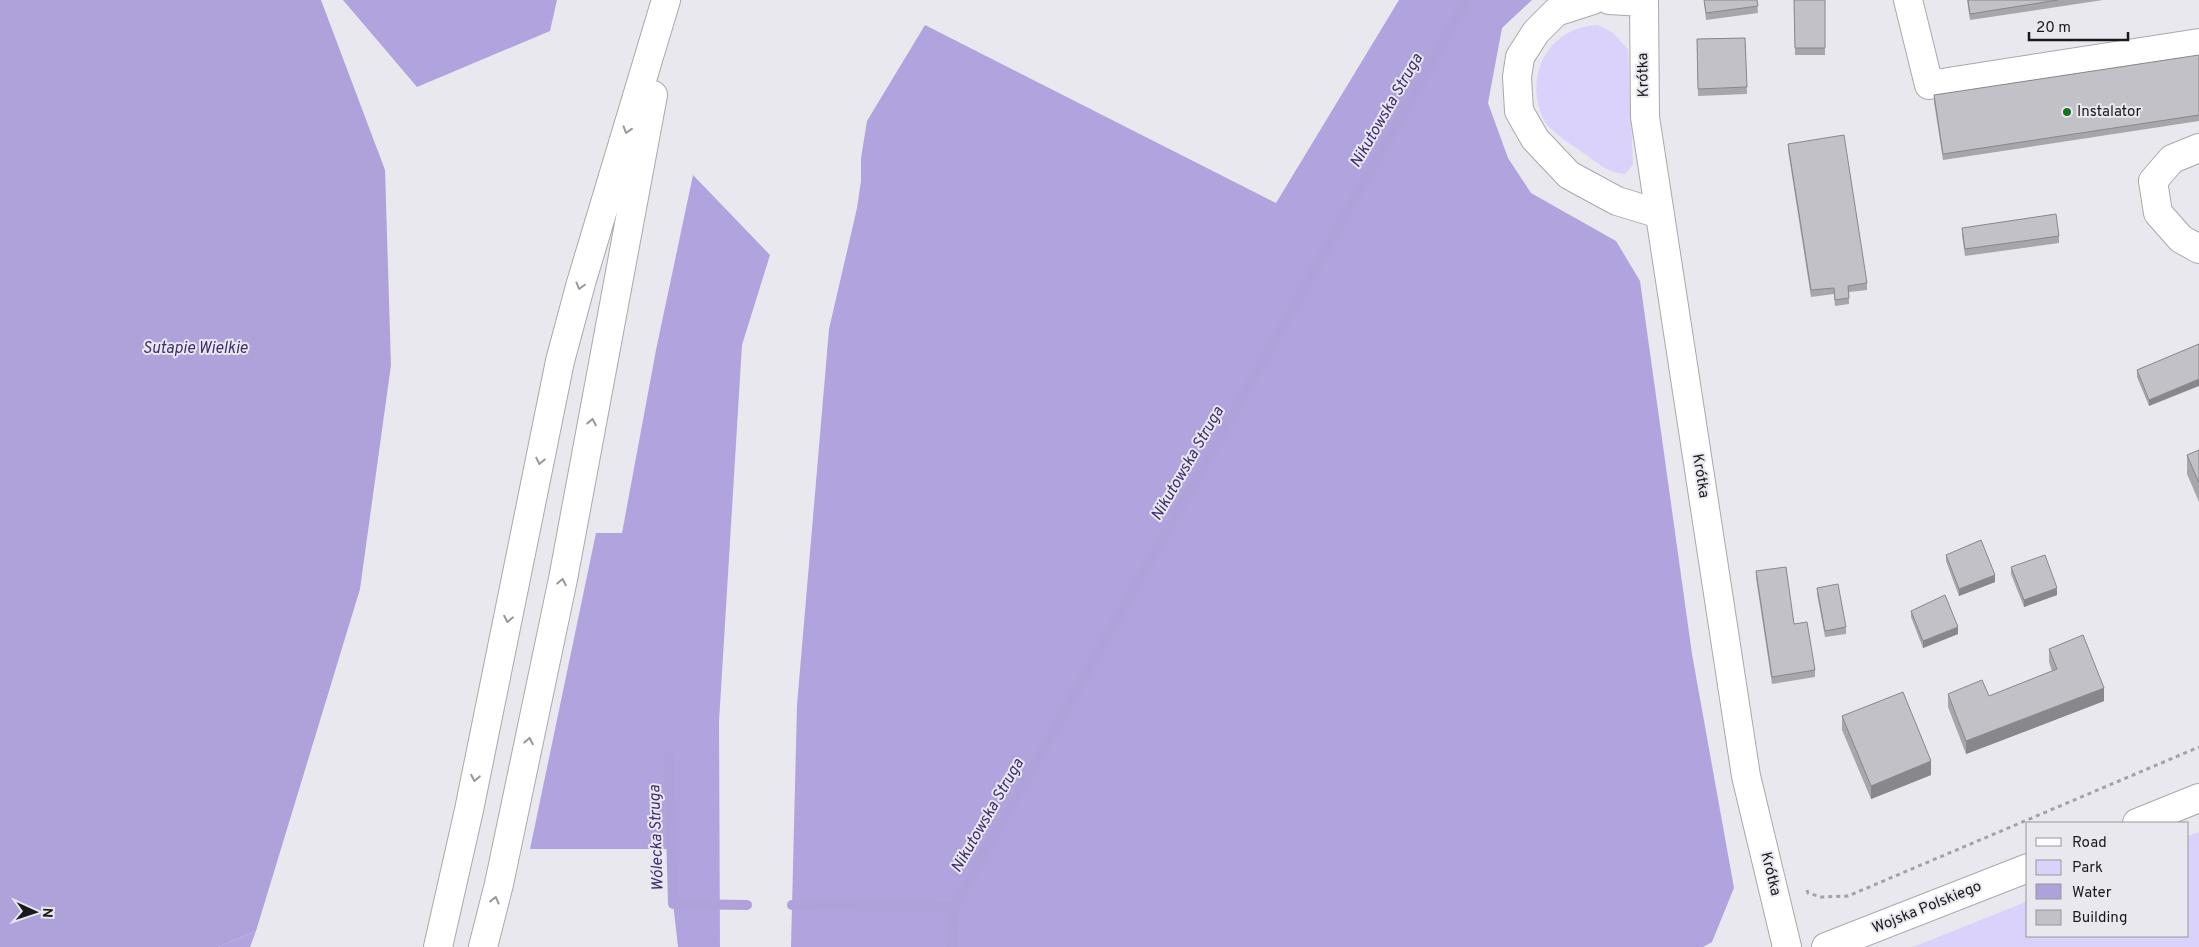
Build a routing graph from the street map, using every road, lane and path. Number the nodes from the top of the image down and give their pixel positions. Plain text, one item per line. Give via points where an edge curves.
1 (666, 0) edge
2 (671, 0) edge
3 (1593, 0) edge
4 (1609, 0) edge
5 (1908, 0) edge
6 (1644, 1) edge
7 (2199, 42) edge
8 (2199, 148) edge
9 (1660, 214) junction
10 (2199, 249) edge
11 (2199, 747) edge
12 (2199, 798) edge
13 (2139, 822) edge
14 (2026, 869) edge
15 (1804, 884) dead end
16 (438, 940) edge
17 (483, 947) edge
18 (1787, 947) edge
19 (1826, 947) edge

1 -> 16 main road via 580,283 560,361 471,800
17 -> 2 main road via 563,579
3 - 9 main road via 1556,12 1536,32 1520,57 1516,77 1519,111 1535,139 1569,175 1617,202
4 - 6 main road
5 - 7 main road via 1929,85
6 - 9 main road, Krótka via 1645,117
8 - 10 main road via 2172,159 2153,181 2158,213 2181,239
9 - 18 main road, Krótka via 1746,776
11 - 15 path via 1848,896 1822,897 1808,892
12 - 13 main road
14 - 19 main road, Wojska Polskiego

